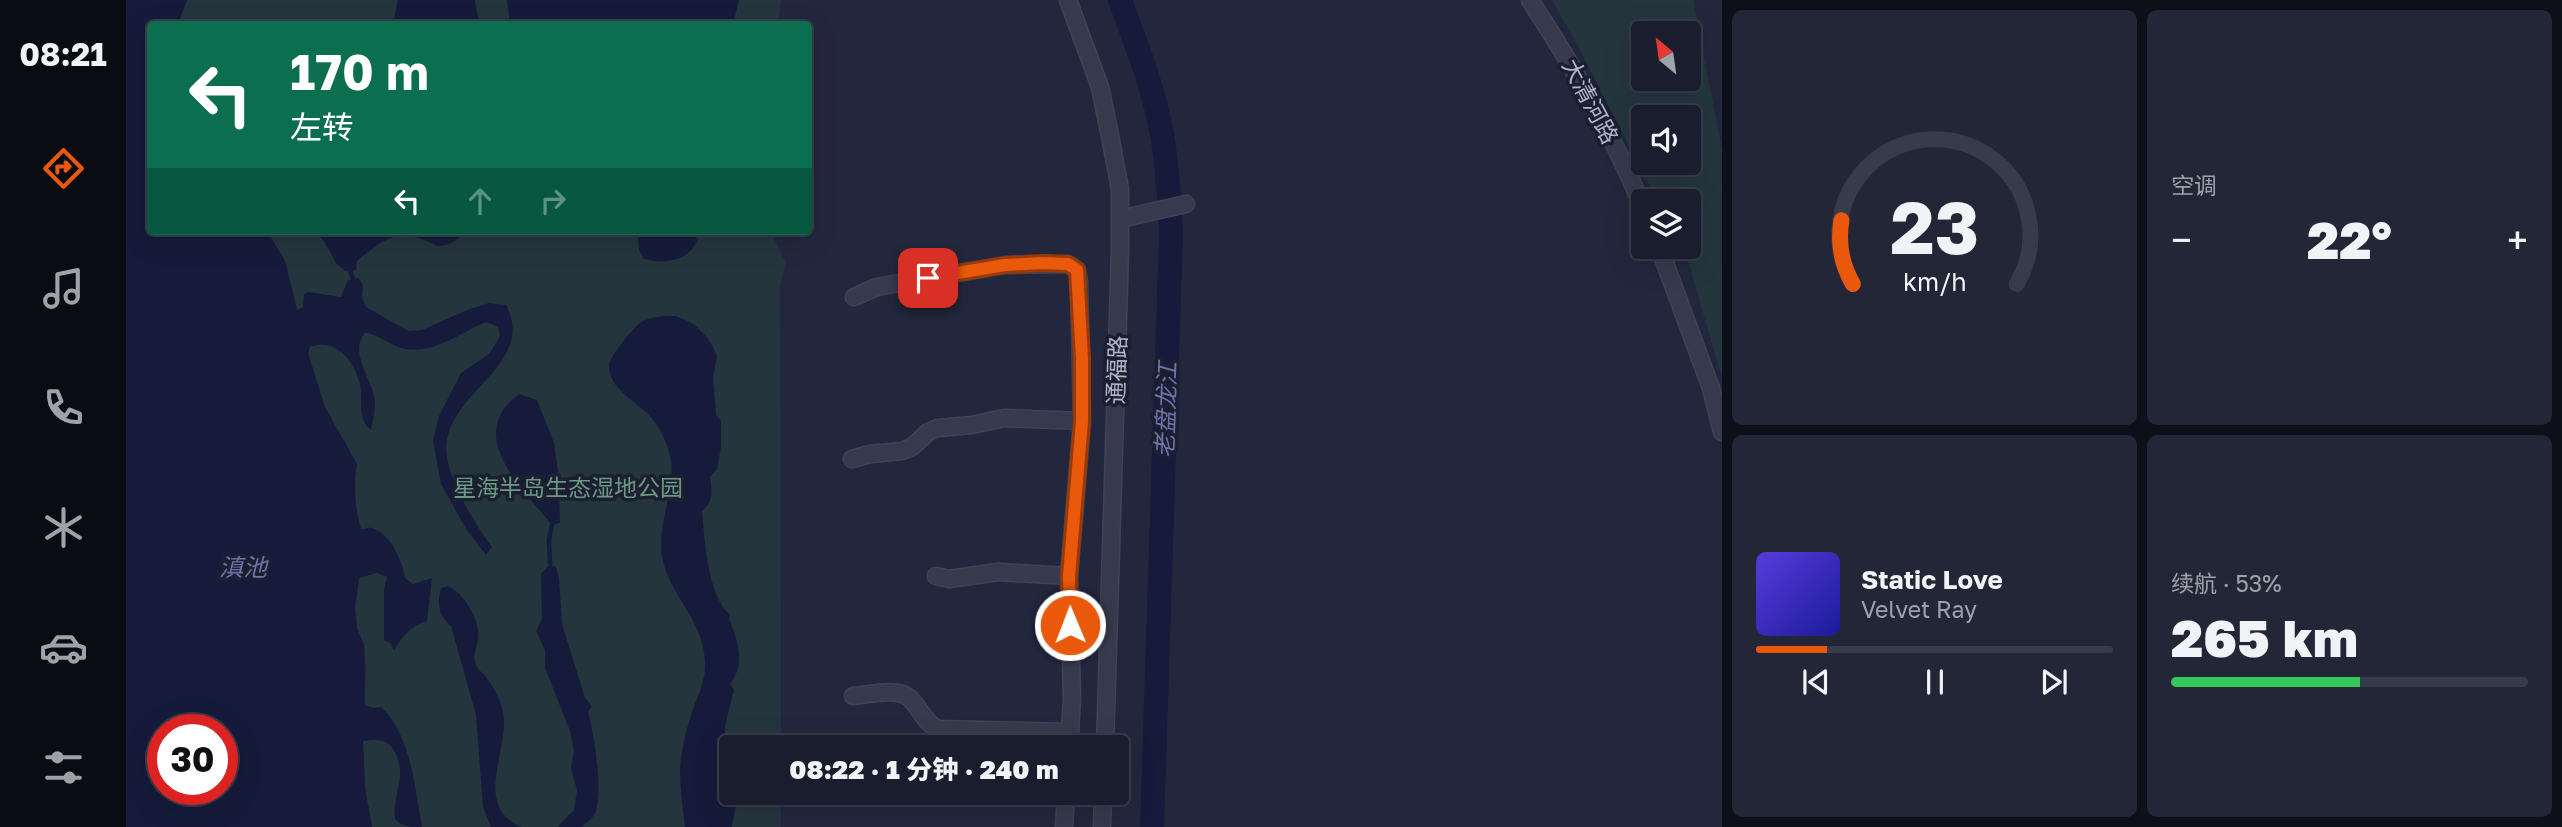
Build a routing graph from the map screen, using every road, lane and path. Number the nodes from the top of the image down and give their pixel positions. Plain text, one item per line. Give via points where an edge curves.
1 (1068, 0) edge
2 (1530, 0) edge
3 (1634, 189) edge
4 (1186, 204) dead end
5 (1120, 219) junction
6 (1663, 259) edge
7 (853, 297) dead end
8 (1082, 421) junction
9 (1722, 432) edge
10 (852, 459) dead end
11 (936, 576) dead end
12 (1069, 576) junction
13 (853, 696) dead end
14 (1010, 735) edge
15 (1070, 735) edge
16 (1105, 735) edge
17 (1065, 805) edge
18 (1103, 805) edge
19 (1064, 827) edge
20 (1102, 827) edge

1 - 5 street, 通福路 via 1100,87 1120,189
2 - 3 street, 大清河路 via 1602,119
4 - 5 street
5 - 16 street, 通福路
6 - 9 street via 1711,388
7 - 8 street via 877,287 1005,265 1068,264 1077,270 1079,282
8 - 10 street via 1004,418 938,428 902,451
8 - 12 street
11 - 12 street via 950,579 998,572
12 - 15 street
13 - 14 street via 899,692 938,729
17 - 19 street
18 - 20 street

